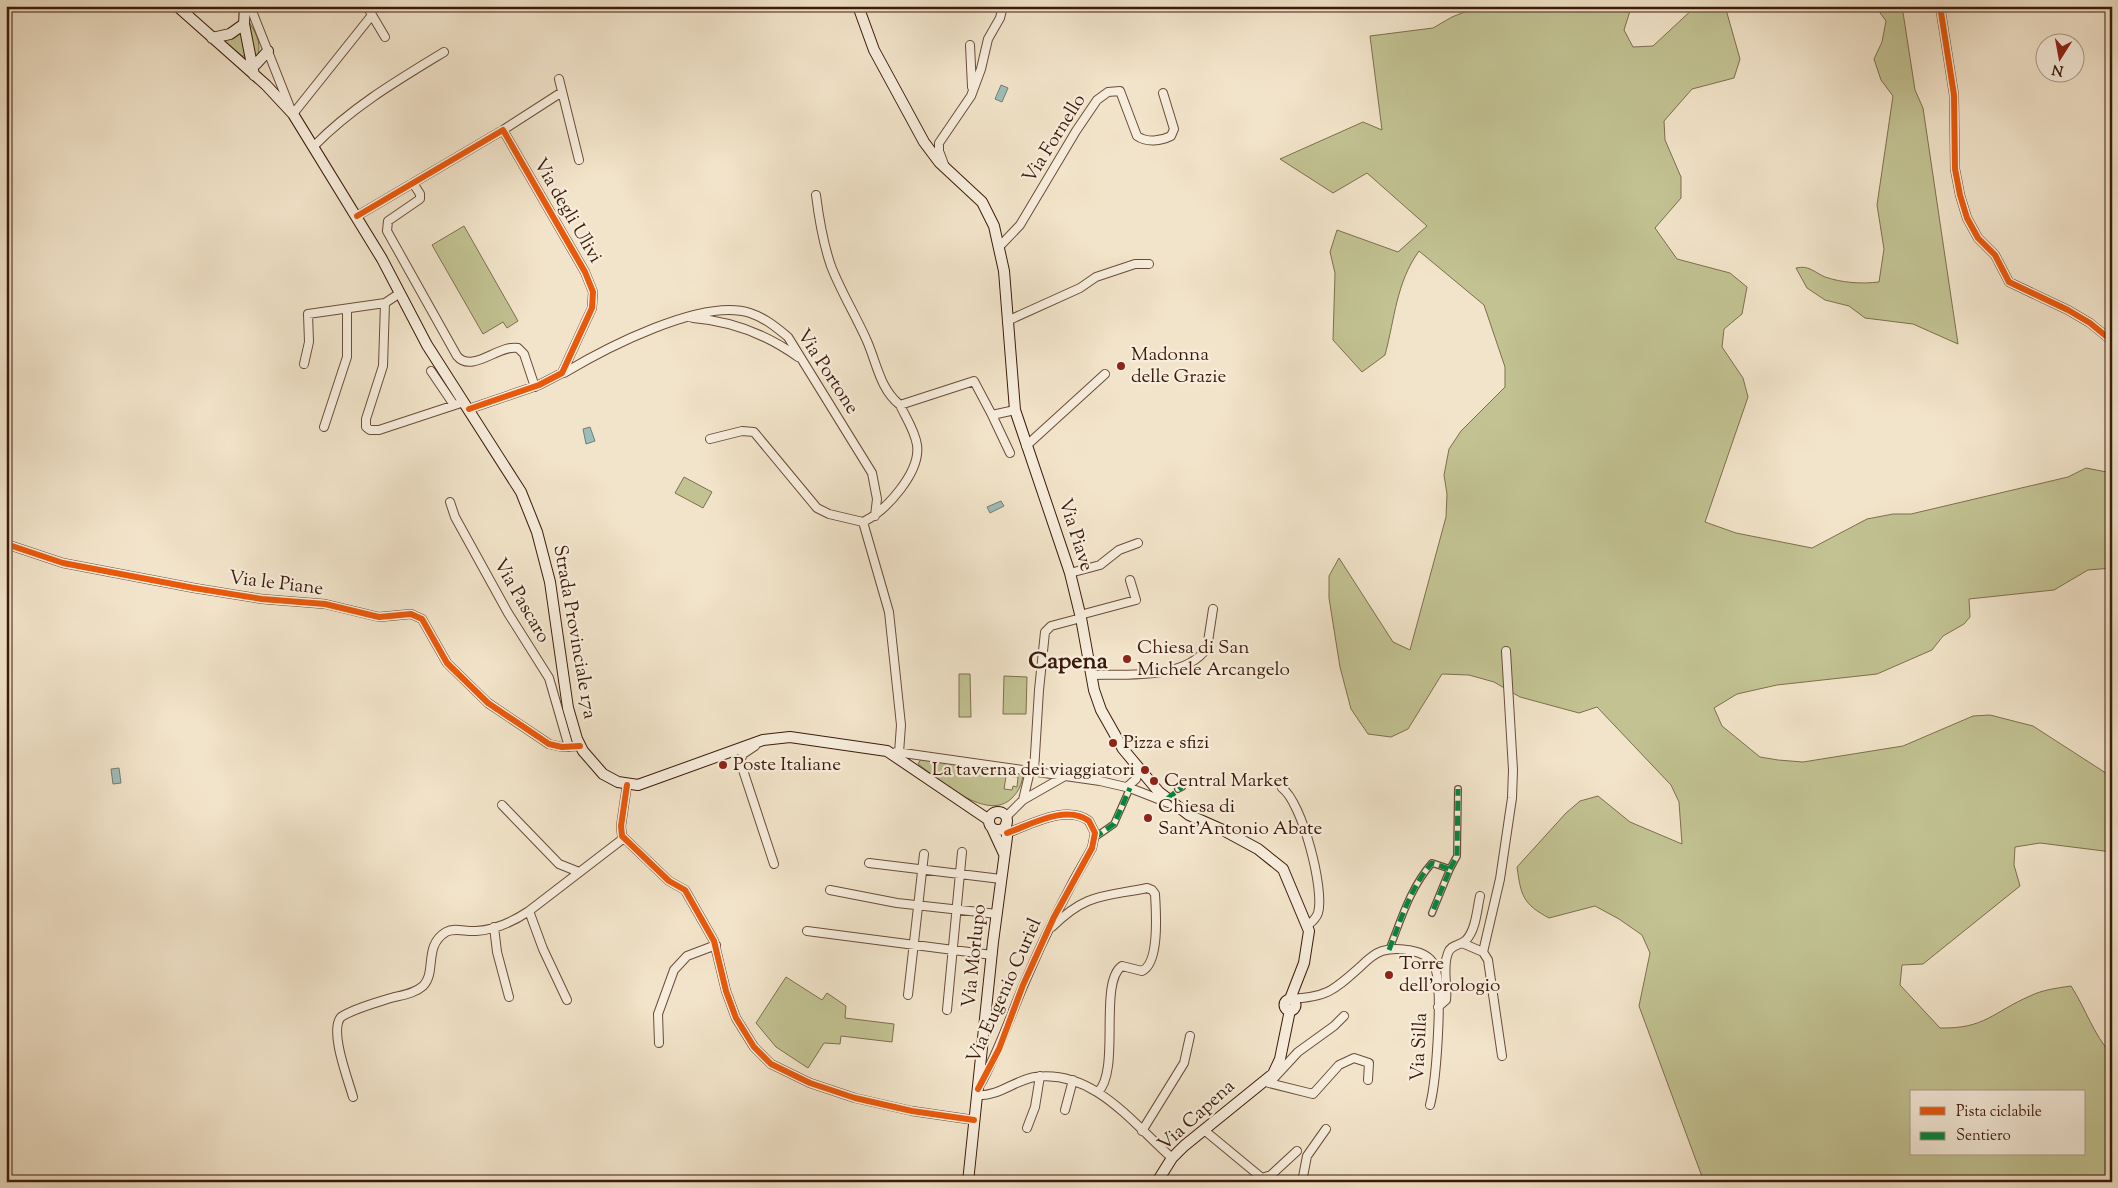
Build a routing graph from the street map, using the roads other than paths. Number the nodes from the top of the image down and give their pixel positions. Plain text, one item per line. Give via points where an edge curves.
1 (176, 6) edge
2 (245, 6) edge
3 (250, 6) edge
4 (367, 6) edge
5 (858, 6) edge
6 (1003, 6) edge
7 (1940, 6) edge
8 (372, 15) junction
9 (244, 24) junction
10 (385, 37) dead end
11 (212, 38) junction
12 (970, 45) dead end
13 (268, 51) junction
14 (444, 52) dead end
15 (250, 69) junction
16 (559, 79) dead end
17 (562, 92) junction
18 (1163, 93) dead end
19 (971, 96) junction
20 (293, 114) junction
21 (503, 130) junction
22 (314, 146) junction
23 (579, 160) dead end
24 (946, 169) junction
25 (413, 183) junction
26 (816, 195) dead end
27 (357, 216) junction
28 (1000, 246) junction
29 (1149, 264) dead end
30 (400, 293) junction
31 (385, 303) junction
32 (347, 310) junction
33 (689, 318) junction
34 (1008, 321) junction
35 (2112, 341) edge
36 (802, 360) junction
37 (304, 364) dead end
38 (431, 371) dead end
39 (562, 373) junction
40 (1105, 374) dead end
41 (535, 386) junction
42 (459, 404) junction
43 (900, 405) junction
44 (1014, 410) junction
45 (992, 414) junction
46 (324, 427) dead end
47 (710, 439) dead end
48 (1026, 446) junction
49 (1010, 453) dead end
50 (450, 502) dead end
51 (875, 516) junction
52 (863, 522) junction
53 (1138, 543) dead end
54 (6, 544) edge
55 (1070, 573) junction
56 (1130, 580) dead end
57 (1213, 609) dead end
58 (1081, 616) junction
59 (1506, 651) dead end
60 (1091, 675) junction
61 (763, 740) junction
62 (580, 746) junction
63 (568, 747) junction
64 (886, 751) junction
65 (900, 753) junction
66 (1139, 770) junction
67 (1032, 771) junction
68 (1046, 773) junction
69 (1065, 776) junction
70 (627, 785) junction
71 (1048, 787) junction
72 (1128, 788) junction
73 (1282, 788) dead end
74 (1458, 789) dead end
75 (1023, 800) junction
76 (502, 806) dead end
77 (1176, 806) junction
78 (990, 824) junction
79 (1007, 825) junction
80 (624, 838) junction
81 (1094, 838) junction
82 (962, 852) dead end
83 (924, 854) dead end
84 (1004, 854) junction
85 (869, 863) dead end
86 (774, 864) dead end
87 (1450, 869) junction
88 (922, 870) junction
89 (578, 872) junction
90 (960, 874) junction
91 (1001, 879) junction
92 (830, 890) dead end
93 (1480, 896) dead end
94 (918, 905) junction
95 (956, 909) junction
96 (529, 911) junction
97 (1432, 912) dead end
98 (997, 914) junction
99 (1308, 925) junction
100 (494, 927) junction
101 (1049, 930) junction
102 (807, 931) dead end
103 (1462, 943) junction
104 (716, 945) junction
105 (913, 946) junction
106 (1389, 950) junction
107 (952, 951) junction
108 (1483, 952) junction
109 (992, 955) junction
110 (908, 995) dead end
111 (509, 997) dead end
112 (1290, 997) junction
113 (567, 1000) dead end
114 (1438, 1007) junction
115 (947, 1010) dead end
116 (1344, 1016) dead end
117 (1190, 1036) dead end
118 (659, 1043) dead end
119 (1502, 1056) dead end
120 (1040, 1076) junction
121 (1073, 1080) junction
122 (1368, 1080) dead end
123 (1267, 1082) junction
124 (977, 1092) junction
125 (1098, 1092) junction
126 (353, 1097) dead end
127 (1430, 1105) dead end
128 (1066, 1110) dead end
129 (974, 1120) junction
130 (1027, 1128) dead end
131 (1326, 1129) dead end
132 (1204, 1130) junction
133 (1142, 1131) junction
134 (1297, 1151) dead end
135 (1172, 1158) junction
136 (968, 1182) edge
137 (1157, 1182) edge
138 (1302, 1182) edge

1 - 11 main road, Strada Provinciale 17a
2 - 9 main road
3 - 13 street
4 - 8 street
5 - 24 main road, Via Piave via 888,78 924,142
6 - 19 street via 988,39
7 - 35 street via 1954,95 1955,169 1967,218 1978,238 2000,263 2009,282 2068,310
8 - 10 street
8 - 20 street
9 - 11 main road via 230,34
9 - 15 main road
11 - 15 main road, Strada Provinciale 17a
12 - 19 street
13 - 15 main road
13 - 20 street
14 - 22 street via 368,99
15 - 20 main road, Strada Provinciale 17a
16 - 17 street
17 - 21 street
17 - 23 street
18 - 28 street, Via Fornello via 1174,130 1171,136 1157,140 1143,140 1137,136 1120,91 1112,90 1103,95 1076,131 1020,226
19 - 24 street via 939,143
20 - 22 main road, Strada Provinciale 17a
21 - 25 street
21 - 39 street, Via degli Ulivi via 592,288 592,308
22 - 27 main road, Strada Provinciale 17a
24 - 28 main road, Via Piave via 986,208
25 - 27 street
25 - 41 street via 420,198 390,220 387,231 457,356 463,362 470,362 510,347 518,348 524,354
26 - 43 street via 822,234 832,267 865,336 883,384 890,397
27 - 30 main road, Strada Provinciale 17a
28 - 34 main road, Via Piave
29 - 34 street via 1135,264 1096,277 1080,288
30 - 31 street
30 - 42 main road, Strada Provinciale 17a
31 - 32 street
31 - 42 street via 382,366 366,427 379,430
32 - 37 street via 308,314 309,342
32 - 46 street via 346,358
33 - 36 street via 721,321 765,336
33 - 36 street, Via Portone via 708,312 748,312 773,323 788,337
33 - 39 street, Via Portone via 637,334
34 - 44 main road, Via Piave
36 - 51 street, Via Portone via 872,473 877,499
38 - 42 street
39 - 41 street
40 - 48 street
41 - 42 street
42 - 62 main road, Strada Provinciale 17a via 521,492 537,532 550,582 568,708
43 - 45 street via 974,381
43 - 51 street via 916,438 916,457 904,482
44 - 45 street
44 - 48 main road, Via Piave
45 - 49 street
47 - 52 street via 742,431 754,432 817,508
48 - 55 main road, Via Piave
50 - 63 street, Via Pascaro via 455,517 508,613 549,678
51 - 52 street
52 - 65 street via 887,604 901,725
53 - 55 street via 1118,550 1100,565
54 - 63 street, Via le Piane via 63,563 216,592 325,604 379,617 407,613 417,615 447,663 478,695 545,742
55 - 58 main road, Via Piave
56 - 58 street via 1139,599
57 - 60 street via 1208,648 1182,666 1157,673
58 - 60 main road, Via Piave
58 - 67 street via 1051,626 1045,632
59 - 108 street via 1512,798 1500,879
60 - 66 main road, Via Piave via 1107,724
61 - 64 main road via 790,737
61 - 70 main road via 648,783
61 - 86 street via 745,752 740,761
62 - 63 street, Via le Piane
62 - 70 main road, Strada Provinciale 17a via 603,774
64 - 65 street
64 - 78 main road
65 - 67 street
66 - 72 street
66 - 77 main road, Via Piave
67 - 68 street
67 - 75 street
68 - 69 street
68 - 71 street
69 - 71 street
69 - 72 street
70 - 80 street via 621,826
71 - 75 street
72 - 77 street
72 - 81 street via 1114,824
73 - 99 street via 1294,802 1319,882 1317,914
74 - 87 street via 1457,856
75 - 79 street
76 - 89 street via 559,864
77 - 99 main road, Via Piave via 1258,849 1283,870
78 - 79 main road via 1000,830
78 - 79 main road via 991,815 996,812 1002,813
78 - 84 main road
79 - 81 street via 1071,814 1089,821 1094,829
79 - 84 main road, Via Morlupo
80 - 89 street
80 - 104 street via 669,880 684,888
81 - 101 street, Via Eugenio Curiel via 1092,848
82 - 90 street
83 - 88 street
84 - 91 main road, Via Morlupo
85 - 88 street
87 - 97 street
87 - 106 street via 1432,863 1422,875
88 - 90 street
88 - 94 street
89 - 96 street
90 - 91 street
90 - 95 street
91 - 98 main road, Via Morlupo
92 - 94 street
93 - 103 street via 1471,930
94 - 95 street
94 - 105 street
95 - 98 street
95 - 107 street
96 - 100 street
96 - 113 street
98 - 109 main road, Via Morlupo
99 - 112 main road via 1305,960
100 - 111 street
100 - 126 street via 475,932 457,930 446,933 433,947 429,975 421,988 338,1020 336,1035
101 - 124 street, Via Eugenio Curiel via 1023,985 998,1052
101 - 125 street via 1068,911 1084,901 1147,888 1155,894 1156,941 1148,966 1142,971 1122,966 1117,971 1109,1010 1106,1075
102 - 105 street
103 - 108 street
103 - 114 street via 1454,945 1448,952 1446,1000
104 - 118 street via 688,956 674,970 658,1014
104 - 129 street via 726,991 736,1018 754,1047 771,1064 804,1081 855,1098
105 - 107 street
105 - 110 street
106 - 112 street via 1374,955 1336,988 1318,996
106 - 114 street, Via Silla via 1415,952 1431,961 1435,968
107 - 109 street
107 - 115 street
108 - 119 street via 1489,965
109 - 124 main road, Via Morlupo
112 - 123 main road via 1284,1005 1290,1010 1280,1059
114 - 127 street, Via Silla
116 - 123 street via 1298,1052
117 - 133 street via 1184,1063
120 - 121 street
120 - 124 street via 991,1094
120 - 130 street
121 - 125 street
121 - 128 street
122 - 123 street via 1368,1063 1354,1058 1339,1064 1313,1094
123 - 132 main road, Via Capena via 1244,1095
124 - 129 main road, Via Morlupo
125 - 133 street
129 - 136 main road, Via Morlupo
131 - 138 street via 1307,1156
132 - 134 street via 1262,1178 1271,1175
132 - 135 main road, Via Capena
133 - 135 street
135 - 137 main road, Via Capena

